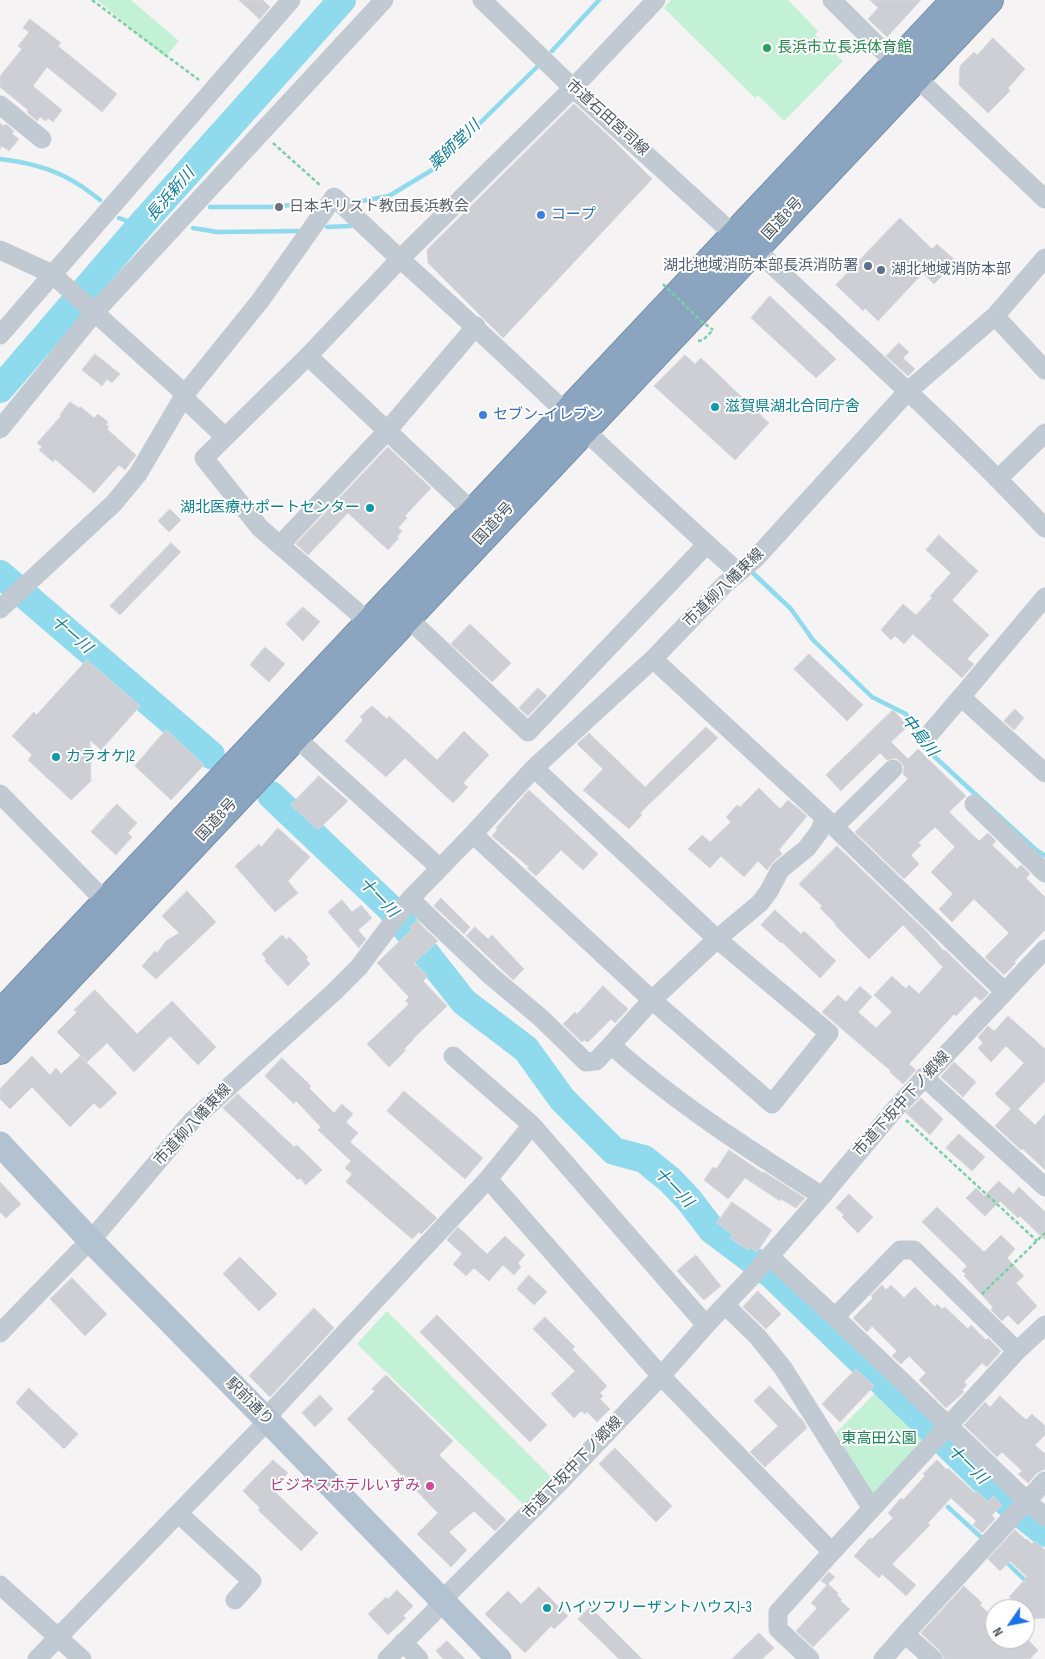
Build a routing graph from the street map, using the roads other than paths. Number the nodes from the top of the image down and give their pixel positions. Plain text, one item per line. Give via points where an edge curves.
1 (291, 0) edge
2 (384, 0) edge
3 (482, 0) edge
4 (656, 0) edge
5 (832, 0) edge
6 (956, 0) edge
7 (989, 0) edge
8 (906, 71) junction
9 (573, 88) junction
10 (0, 105) edge
11 (42, 139) dead end
12 (1045, 199) edge
13 (743, 243) junction
14 (0, 250) edge
15 (1045, 258) edge
16 (400, 259) junction
17 (52, 274) junction
18 (95, 312) junction
19 (995, 316) junction
20 (476, 326) junction
21 (0, 334) edge
22 (308, 356) junction
23 (1045, 370) edge
24 (907, 392) junction
25 (184, 396) junction
26 (575, 422) junction
27 (0, 429) edge
28 (387, 431) junction
29 (1045, 433) edge
30 (225, 437) junction
31 (999, 478) junction
32 (473, 512) junction
33 (1045, 528) edge
34 (706, 544) junction
35 (280, 545) junction
36 (738, 572) junction
37 (12, 598) edge
38 (1044, 602) edge
39 (408, 618) junction
40 (368, 623) junction
41 (654, 659) junction
42 (961, 697) junction
43 (295, 737) junction
44 (926, 738) dead end
45 (534, 768) junction
46 (892, 769) dead end
47 (1045, 773) edge
48 (0, 794) edge
49 (974, 804) dead end
50 (829, 822) junction
51 (473, 834) junction
52 (440, 868) junction
53 (1045, 873) edge
54 (106, 902) junction
55 (400, 912) junction
56 (717, 939) junction
57 (1042, 959) edge
58 (1005, 992) junction
59 (652, 1000) junction
60 (0, 1015) edge
61 (611, 1045) junction
62 (0, 1050) edge
63 (453, 1056) dead end
64 (924, 1077) junction
65 (532, 1125) junction
66 (0, 1144) edge
67 (488, 1179) junction
68 (1045, 1187) edge
69 (822, 1196) junction
70 (90, 1240) junction
71 (762, 1263) junction
72 (725, 1305) junction
73 (835, 1316) junction
74 (706, 1325) junction
75 (1045, 1325) edge
76 (0, 1333) edge
77 (1017, 1351) junction
78 (661, 1376) junction
79 (268, 1421) junction
80 (942, 1432) junction
81 (1045, 1481) edge
82 (1021, 1508) junction
83 (872, 1509) junction
84 (179, 1514) junction
85 (1045, 1517) edge
86 (832, 1552) junction
87 (0, 1585) edge
88 (235, 1600) dead end
89 (442, 1601) junction
90 (905, 1634) junction
91 (58, 1638) junction
92 (403, 1642) junction
93 (37, 1659) edge
94 (82, 1659) edge
95 (387, 1659) edge
96 (419, 1659) edge
97 (498, 1659) edge
98 (810, 1659) edge
99 (883, 1659) edge
100 (933, 1659) edge

1 - 17 street
2 - 18 street
3 - 9 street, 市道石田宮司線
4 - 9 street
5 - 8 street
6 - 8 highway, 国道8号
7 - 8 highway, 国道8号
8 - 12 street
8 - 13 highway, 国道8号
9 - 13 street, 市道石田宮司線
9 - 16 street
10 - 11 street
13 - 24 street, 市道石田宮司線 via 767,260
13 - 26 highway, 国道8号
14 - 17 street
15 - 19 street, 市道柳八幡東線
16 - 20 street
16 - 22 street
16 - 25 street via 334,197 260,301
17 - 18 street
17 - 21 street
18 - 25 street
18 - 27 street
19 - 23 street
19 - 24 street, 市道柳八幡東線
20 - 26 street
20 - 28 street
22 - 28 street
22 - 30 street
24 - 31 street, 市道石田宮司線
24 - 36 street, 市道柳八幡東線 via 755,558
25 - 30 street
25 - 37 street via 138,474 114,503
26 - 32 highway, 国道8号
26 - 34 street
26 - 39 highway, 国道8号
28 - 32 street
28 - 35 street
29 - 31 street
30 - 35 street via 204,458 260,528
31 - 33 street, 市道石田宮司線
32 - 40 highway, 国道8号
34 - 36 street
34 - 39 street via 528,732
35 - 40 street
36 - 41 street, 市道柳八幡東線
38 - 42 street
39 - 43 highway, 国道8号
40 - 54 highway, 国道8号
41 - 45 street, 市道柳八幡東線
41 - 50 street
42 - 44 street
42 - 47 street
43 - 52 street
43 - 62 highway, 国道8号
45 - 51 street, 市道柳八幡東線
45 - 56 street
46 - 50 street
48 - 54 street
49 - 53 street
50 - 56 street via 807,848 780,870 760,903
50 - 58 street
51 - 52 street, 市道柳八幡東線
51 - 59 street
52 - 55 street, 市道柳八幡東線
54 - 60 highway, 国道8号
55 - 61 street via 491,976 586,1062 596,1061
55 - 70 street, 市道柳八幡東線 via 359,967 192,1121
56 - 59 street
56 - 59 street via 829,1033 772,1104
57 - 58 street, 市道下坂中下ノ郷線
58 - 64 street, 市道下坂中下ノ郷線
59 - 61 street
61 - 69 street via 680,1102
63 - 65 street
64 - 68 street
64 - 69 street, 市道下坂中下ノ郷線
65 - 67 street
65 - 74 street
66 - 70 main road, 駅前通り
67 - 78 street
67 - 79 street via 275,1408
69 - 71 street, 市道下坂中下ノ郷線
70 - 76 street, 市道柳八幡東線
70 - 79 main road, 駅前通り
71 - 72 street, 市道下坂中下ノ郷線
71 - 73 street
72 - 74 street, 市道下坂中下ノ郷線
72 - 83 street via 757,1336 783,1368
73 - 77 street via 900,1250 914,1250
73 - 80 street
74 - 78 street, 市道下坂中下ノ郷線
75 - 77 street
77 - 80 street
78 - 86 street
78 - 89 street, 市道下坂中下ノ郷線
79 - 84 street
79 - 89 main road, 駅前通り
80 - 82 street
80 - 83 street
81 - 82 street
82 - 85 street
82 - 90 street
83 - 86 street
84 - 88 street via 252,1581
84 - 91 street
86 - 98 street via 778,1612 778,1629
87 - 91 street
89 - 92 street, 市道下坂中下ノ郷線
89 - 97 main road, 駅前通り
90 - 99 street
90 - 100 street
91 - 93 street
91 - 94 street
92 - 95 street, 市道下坂中下ノ郷線
92 - 96 street

